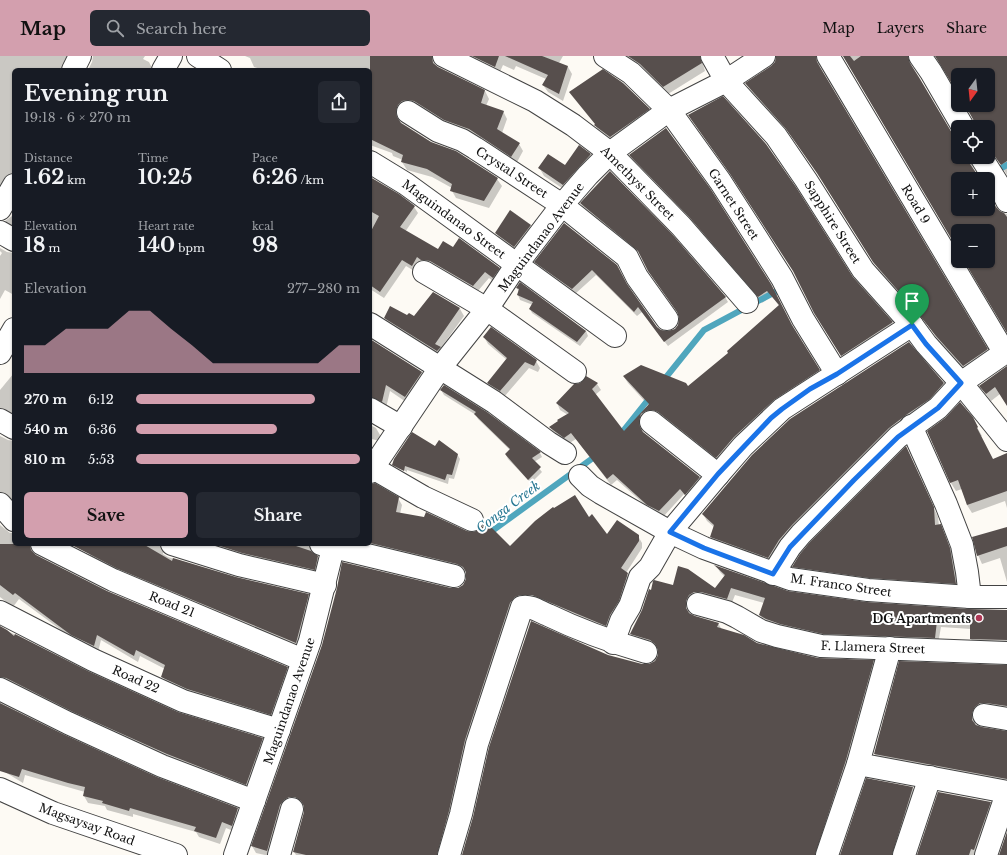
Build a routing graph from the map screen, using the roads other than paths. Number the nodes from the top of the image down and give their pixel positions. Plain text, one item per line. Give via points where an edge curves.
1 (80, 56) edge
2 (171, 56) edge
3 (198, 56) edge
4 (444, 56) edge
5 (605, 56) edge
6 (712, 56) edge
7 (764, 56) edge
8 (828, 56) edge
9 (920, 56) edge
10 (74, 68) edge
11 (164, 68) edge
12 (217, 68) edge
13 (726, 81) junction
14 (669, 110) junction
15 (408, 112) dead end
16 (959, 120) edge
17 (610, 152) junction
18 (372, 163) edge
19 (985, 164) edge
20 (12, 188) edge
21 (1007, 201) edge
22 (562, 205) junction
23 (0, 209) edge
24 (0, 232) edge
25 (12, 239) edge
26 (517, 264) junction
27 (424, 272) dead end
28 (747, 302) dead end
29 (487, 309) junction
30 (667, 319) dead end
31 (372, 325) edge
32 (912, 325) junction
33 (12, 332) edge
34 (614, 336) dead end
35 (1006, 351) edge
36 (0, 353) edge
37 (440, 368) junction
38 (575, 372) dead end
39 (837, 374) junction
40 (961, 383) junction
41 (372, 410) edge
42 (0, 420) edge
43 (651, 422) dead end
44 (911, 426) junction
45 (12, 427) edge
46 (401, 427) junction
47 (1007, 440) edge
48 (566, 452) dead end
49 (372, 470) edge
50 (718, 474) junction
51 (580, 476) dead end
52 (0, 504) edge
53 (12, 518) edge
54 (472, 520) dead end
55 (670, 532) junction
56 (46, 546) edge
57 (178, 546) edge
58 (329, 546) edge
59 (333, 546) edge
60 (773, 574) junction
61 (454, 576) dead end
62 (324, 585) junction
63 (970, 597) junction
64 (1007, 598) edge
65 (698, 604) dead end
66 (0, 612) edge
67 (613, 643) junction
68 (890, 648) junction
69 (646, 652) dead end
70 (1007, 653) edge
71 (303, 660) junction
72 (0, 689) edge
73 (984, 714) dead end
74 (1007, 720) edge
75 (279, 730) junction
76 (858, 764) junction
77 (930, 778) junction
78 (0, 789) edge
79 (1007, 792) edge
80 (254, 801) junction
81 (292, 810) dead end
82 (176, 855) edge
83 (235, 855) edge
84 (279, 855) edge
85 (449, 855) edge
86 (827, 855) edge
87 (904, 855) edge
88 (986, 855) edge

1 - 10 street
2 - 11 street
3 - 12 street
4 - 17 street, Amethyst Street via 535,101
5 - 14 street, Garnet Street via 631,73
6 - 13 street, Sapphire Street
7 - 13 street, Maguindanao Avenue
8 - 35 street, Road 9
9 - 16 street
13 - 14 street, Maguindanao Avenue
13 - 32 street, Sapphire Street via 776,136 863,270
14 - 17 street, Maguindanao Avenue
14 - 39 street, Garnet Street via 756,237
15 - 22 street, Crystal Street via 438,131 462,140
17 - 22 street, Maguindanao Avenue
17 - 28 street, Amethyst Street via 681,226
18 - 26 street, Maguindanao Street via 406,184
19 - 21 street
20 - 23 street
22 - 26 street, Maguindanao Avenue
22 - 30 street, Crystal Street via 627,257 637,277
24 - 25 street
26 - 29 street, Maguindanao Avenue
26 - 34 street, Maguindanao Street
27 - 29 street
29 - 37 street, Maguindanao Avenue
29 - 38 street
31 - 37 street
32 - 39 street
32 - 40 street, Sapphire Street
33 - 36 street
35 - 40 street
37 - 46 street, Maguindanao Avenue
37 - 48 street
39 - 50 street via 782,409
40 - 44 street via 938,408
40 - 47 street, Sapphire Street
41 - 46 street
42 - 45 street
43 - 50 street
44 - 60 street via 801,534
44 - 63 street via 962,545
46 - 49 street, Maguindanao Avenue
49 - 54 street
50 - 55 street
51 - 55 street, M. Franco Street via 601,493
52 - 53 street
55 - 60 street, M. Franco Street
55 - 67 street via 650,567 640,577
56 - 71 street, Road 21 via 113,580
57 - 62 street via 239,565
58 - 62 street, Maguindanao Avenue
59 - 61 street
60 - 63 street, M. Franco Street via 790,579 868,590
62 - 71 street, Maguindanao Avenue
63 - 64 street, M. Franco Street
65 - 68 street, F. Llamera Street via 737,616 761,631 798,642 821,646
66 - 75 street, Road 22 via 93,660 183,701
67 - 69 street
67 - 85 street via 529,607 522,607 477,744
68 - 70 street, F. Llamera Street
68 - 76 street
71 - 75 street, Maguindanao Avenue
72 - 80 street via 162,766
73 - 74 street
75 - 80 street, Maguindanao Avenue
76 - 77 street
76 - 86 street
77 - 79 street
77 - 87 street
78 - 82 street, Magsaysay Road via 52,813
79 - 88 street
80 - 83 street, Maguindanao Avenue
81 - 84 street

